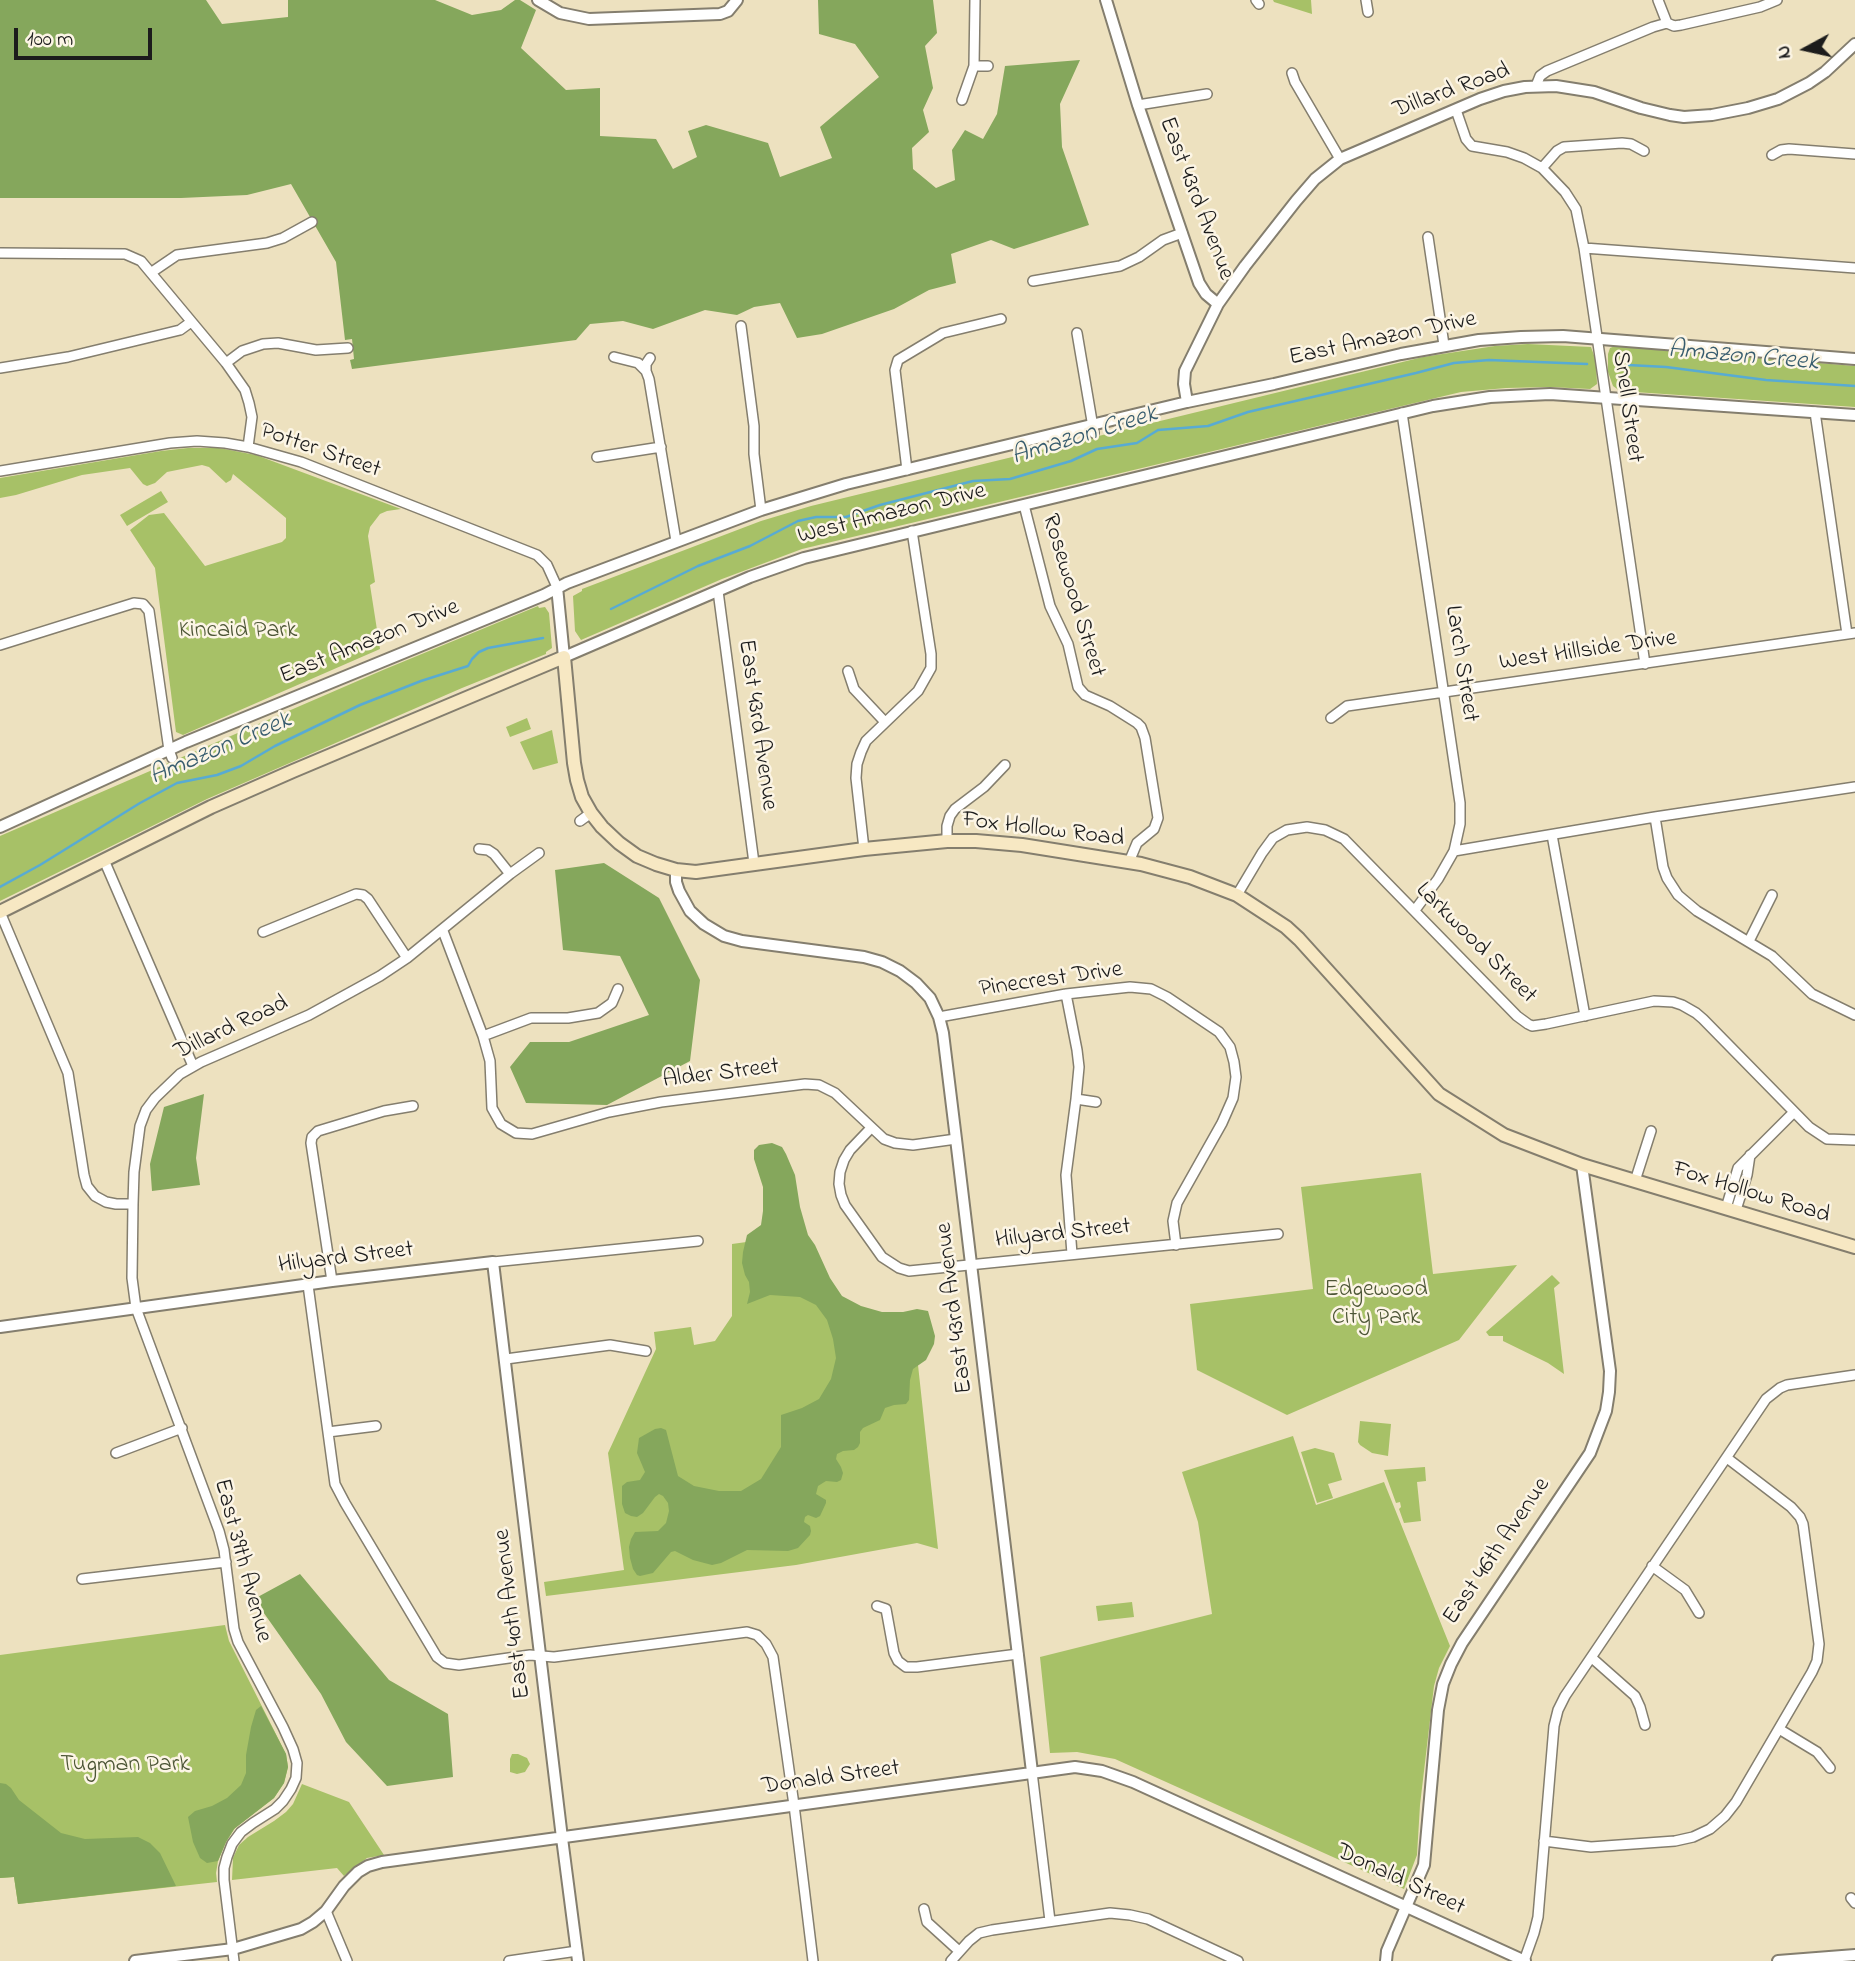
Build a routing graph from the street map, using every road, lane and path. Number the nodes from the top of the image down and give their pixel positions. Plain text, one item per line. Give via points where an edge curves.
1 (538, 0) edge
2 (737, 0) edge
3 (975, 0) edge
4 (1105, 0) edge
5 (1366, 0) edge
6 (1658, 0) edge
7 (1777, 0) edge
8 (1368, 12) dead end
9 (1667, 23) junction
10 (1855, 44) edge
11 (974, 66) junction
12 (988, 66) dead end
13 (1292, 73) dead end
14 (1536, 86) junction
15 (1208, 94) dead end
16 (962, 100) dead end
17 (1138, 105) junction
18 (1456, 110) junction
19 (1644, 151) dead end
20 (1855, 154) edge
21 (1772, 155) dead end
22 (1340, 159) junction
23 (1542, 168) junction
24 (312, 222) dead end
25 (1182, 233) junction
26 (1428, 237) dead end
27 (1584, 248) junction
28 (0, 253) edge
29 (1855, 268) edge
30 (152, 272) junction
31 (1033, 281) dead end
32 (1218, 304) junction
33 (1001, 319) dead end
34 (191, 322) junction
35 (741, 326) dead end
36 (1077, 333) dead end
37 (1597, 339) junction
38 (1444, 345) junction
39 (348, 348) dead end
40 (614, 357) dead end
41 (650, 358) dead end
42 (1855, 359) edge
43 (226, 363) junction
44 (0, 368) edge
45 (646, 371) junction
46 (1605, 397) junction
47 (1187, 402) junction
48 (1815, 412) junction
49 (1402, 414) junction
50 (1855, 415) edge
51 (1093, 429) junction
52 (248, 447) junction
53 (662, 447) junction
54 (597, 457) dead end
55 (907, 470) junction
56 (0, 471) edge
57 (1024, 505) junction
58 (761, 510) junction
59 (912, 531) junction
60 (676, 541) junction
61 (556, 587) junction
62 (718, 592) junction
63 (1851, 633) edge
64 (0, 645) edge
65 (564, 657) junction
66 (1645, 664) junction
67 (848, 671) dead end
68 (1445, 692) junction
69 (1331, 718) dead end
70 (885, 722) junction
71 (171, 754) junction
72 (1005, 765) dead end
73 (1855, 787) edge
74 (1655, 817) junction
75 (0, 827) edge
76 (1552, 835) junction
77 (947, 841) junction
78 (479, 849) dead end
79 (864, 849) junction
80 (1454, 851) junction
81 (539, 853) dead end
82 (104, 860) junction
83 (1129, 862) junction
84 (754, 863) junction
85 (676, 870) junction
86 (510, 874) junction
87 (1237, 895) junction
88 (1772, 895) dead end
89 (1415, 910) junction
90 (0, 912) edge
91 (443, 931) junction
92 (263, 932) dead end
93 (1749, 941) junction
94 (407, 958) junction
95 (618, 989) dead end
96 (1066, 994) junction
97 (1855, 1015) edge
98 (1585, 1016) junction
99 (939, 1017) junction
100 (483, 1036) junction
101 (193, 1066) junction
102 (1076, 1099) junction
103 (1096, 1102) dead end
104 (413, 1106) dead end
105 (1794, 1112) junction
106 (871, 1128) junction
107 (1651, 1131) dead end
108 (956, 1139) junction
109 (1855, 1140) edge
110 (1582, 1165) junction
111 (1635, 1181) junction
112 (133, 1204) junction
113 (1731, 1209) junction
114 (1278, 1234) dead end
115 (698, 1241) dead end
116 (1176, 1245) junction
117 (1855, 1247) edge
118 (1072, 1254) junction
119 (494, 1262) junction
120 (971, 1265) junction
121 (332, 1281) junction
122 (308, 1285) junction
123 (136, 1308) junction
124 (0, 1327) edge
125 (646, 1351) dead end
126 (506, 1359) junction
127 (1855, 1376) edge
128 (376, 1426) dead end
129 (182, 1429) junction
130 (328, 1432) junction
131 (116, 1452) dead end
132 (1727, 1458) junction
133 (226, 1562) junction
134 (1652, 1566) junction
135 (82, 1579) dead end
136 (877, 1606) dead end
137 (1699, 1613) dead end
138 (1018, 1654) junction
139 (540, 1656) junction
140 (1592, 1658) junction
141 (1645, 1725) dead end
142 (1779, 1729) junction
143 (1830, 1768) dead end
144 (1032, 1772) junction
145 (794, 1805) junction
146 (562, 1838) junction
147 (1544, 1842) junction
148 (1407, 1908) junction
149 (924, 1909) dead end
150 (326, 1911) junction
151 (1050, 1921) junction
152 (959, 1951) junction
153 (233, 1955) edge
154 (1855, 1955) edge
155 (578, 1956) edge
156 (135, 1961) edge
157 (346, 1961) edge
158 (509, 1961) edge
159 (813, 1961) edge
160 (951, 1961) edge
161 (1238, 1961) edge
162 (1386, 1961) edge
163 (1524, 1961) edge
164 (1778, 1961) edge

1 - 2 street via 560,13 598,19 720,14
3 - 11 street
4 - 17 street, East 43rd Avenue
5 - 8 street
6 - 9 street
7 - 9 street via 1681,26
9 - 14 street via 1547,71
10 - 14 street, Dillard Road via 1825,72 1793,92 1712,115 1670,115 1594,92
11 - 12 street
11 - 16 street
13 - 22 street
14 - 18 street, Dillard Road via 1504,91
15 - 17 street, East 43rd Avenue
17 - 25 street, East 43rd Avenue
18 - 22 street, Dillard Road
18 - 23 street, Snell Street via 1465,139 1472,146 1516,155
19 - 23 street via 1622,143 1564,147
20 - 21 street via 1789,149
22 - 32 street, Dillard Road via 1296,201
23 - 27 street, Snell Street via 1571,200
24 - 30 street via 267,243 177,255
25 - 31 street via 1120,267
25 - 32 street, East 43rd Avenue via 1202,289
26 - 38 street
27 - 29 street
27 - 37 street, Snell Street
28 - 30 street via 125,254
30 - 34 street
32 - 47 street, Dillard Road via 1185,371
33 - 55 street via 943,333 898,360 895,370
34 - 43 street
34 - 44 street via 180,330 68,357
35 - 58 street
36 - 51 street
37 - 38 street, East Amazon Drive via 1521,337
37 - 42 street, East Amazon Drive
37 - 46 street, Snell Street
38 - 47 street, East Amazon Drive
39 - 43 street via 316,350 263,344
40 - 45 street via 638,363
41 - 45 street
43 - 52 street via 249,403 252,426
45 - 53 street
46 - 48 street, West Amazon Drive
46 - 49 street, West Amazon Drive via 1490,397
46 - 66 street, Snell Street
47 - 51 street, East Amazon Drive
48 - 50 street, West Amazon Drive
48 - 63 street
49 - 57 street, West Amazon Drive
49 - 68 street, Larch Street
51 - 55 street, East Amazon Drive
52 - 56 street, Potter Street via 170,443
52 - 61 street, Potter Street via 301,462 537,555
53 - 54 street
53 - 60 street
55 - 58 street, East Amazon Drive
57 - 59 street, West Amazon Drive
57 - 83 street, Rosewood Street via 1050,606 1068,644 1078,687 1137,723 1146,738 1158,818 1154,829 1137,843
58 - 60 street, East Amazon Drive
59 - 62 street, West Amazon Drive via 776,567
59 - 70 street via 931,668 918,691
60 - 61 street, East Amazon Drive
61 - 65 street, Fox Hollow Road
61 - 71 street, East Amazon Drive
62 - 65 street, West Amazon Drive
62 - 84 street, East 43rd Avenue
63 - 66 street, West Hillside Drive
64 - 71 street via 143,604 149,611
65 - 82 main road, West Amazon Drive via 211,807
65 - 85 main road, Fox Hollow Road via 573,763 585,817 637,856
66 - 68 street, West Hillside Drive
67 - 70 street via 854,689
68 - 69 street, West Hillside Drive via 1347,706
68 - 80 street, Larch Street via 1460,803
70 - 79 street via 866,741 857,764
71 - 75 street, East Amazon Drive
72 - 77 street via 955,809 947,826
73 - 74 street
74 - 76 street
74 - 93 street via 1663,867 1672,889 1697,911
76 - 80 street
76 - 98 street
77 - 79 main road, Fox Hollow Road
77 - 83 main road, Fox Hollow Road via 1022,845
78 - 86 street via 494,854
79 - 84 main road, Fox Hollow Road
80 - 89 street, Larch Street
81 - 86 street, Dillard Road
82 - 90 main road, West Amazon Drive
82 - 101 street
83 - 87 main road, Fox Hollow Road
84 - 85 main road, Fox Hollow Road via 696,872
85 - 99 street, East 43rd Avenue via 679,891 690,911 724,936 882,962 916,983
86 - 91 street, Dillard Road
87 - 89 street, Larkwood Street via 1273,838 1307,827 1344,839
87 - 110 main road, Fox Hollow Road via 1299,939 1439,1094 1504,1135
88 - 93 street
89 - 98 street, Larkwood Street via 1528,1024
90 - 112 street via 68,1073 87,1186 106,1202
91 - 94 street, Dillard Road
91 - 100 street
92 - 94 street via 356,894 368,898
93 - 97 street via 1812,994
94 - 101 street, Dillard Road via 309,1015
95 - 100 street via 612,1003 598,1013 531,1018
96 - 99 street, Pinecrest Drive
96 - 102 street via 1079,1068
96 - 116 street, Pinecrest Drive via 1151,989 1208,1023 1230,1047 1236,1077 1233,1098 1177,1203 1173,1221
98 - 105 street, Larkwood Street via 1654,1001 1682,1005 1703,1019
99 - 108 street, East 43rd Avenue
100 - 106 street, Alder Street via 492,1069 492,1108 501,1124 524,1135 661,1102 805,1084 835,1093
101 - 112 street, Dillard Road via 146,1110 137,1143
102 - 103 street
102 - 118 street via 1066,1175
104 - 121 street via 318,1131 311,1139
105 - 109 street, Larkwood Street via 1827,1139
105 - 113 street via 1737,1172
106 - 108 street, Alder Street via 884,1139 903,1145
106 - 120 street, Hilyard Street via 844,1160 839,1184 845,1205 882,1257 909,1271
107 - 111 street, Fox Hollow Road
108 - 120 street, East 43rd Avenue
110 - 111 main road, Fox Hollow Road
110 - 148 street, East 46th Avenue via 1608,1351 1606,1411 1590,1453 1451,1664 1438,1710 1424,1864
111 - 113 main road, Fox Hollow Road
112 - 123 street, Dillard Road
113 - 117 main road, Fox Hollow Road
114 - 116 street, Hilyard Street
115 - 119 street, Hilyard Street
116 - 118 street, Hilyard Street
118 - 120 street, Hilyard Street
119 - 121 street, Hilyard Street
119 - 126 street, East 40th Avenue
120 - 138 street, East 43rd Avenue
121 - 122 street, Hilyard Street
122 - 123 street, Hilyard Street
122 - 130 street
123 - 124 street, Hilyard Street
123 - 129 street, East 39th Avenue
125 - 126 street via 610,1345
126 - 139 street, East 40th Avenue
127 - 132 street via 1780,1388 1766,1399
128 - 130 street
129 - 131 street
129 - 133 street, East 39th Avenue via 213,1511
130 - 139 street via 339,1494 430,1649 445,1663 459,1665
132 - 134 street
132 - 142 street via 1791,1507 1805,1533 1819,1654
133 - 135 street
133 - 153 street, East 39th Avenue via 238,1642 284,1727 296,1763 296,1777 283,1801 241,1832 226,1857 224,1880
134 - 137 street via 1685,1590
134 - 140 street
136 - 138 street via 886,1609 894,1653 906,1667
138 - 144 street, East 43rd Avenue
139 - 145 street via 747,1632 757,1635 773,1657
139 - 146 street, East 40th Avenue
140 - 141 street via 1635,1696
140 - 147 street via 1565,1696 1556,1718
142 - 143 street via 1817,1752
142 - 147 street via 1731,1809 1702,1833 1675,1841 1591,1847
144 - 145 street, Donald Street
144 - 148 street, Donald Street via 1075,1767 1133,1782
144 - 151 street, East 43rd Avenue
145 - 146 street, Donald Street
145 - 159 street
146 - 150 street, Donald Street via 368,1866 344,1886
146 - 155 street, East 40th Avenue
147 - 163 street via 1537,1923
148 - 162 street, East 46th Avenue
148 - 163 street, Donald Street
149 - 152 street via 927,1922
150 - 153 street, Donald Street via 301,1929
150 - 157 street
151 - 152 street via 979,1933
151 - 161 street via 1130,1915
152 - 160 street
153 - 156 street, Donald Street
154 - 164 street
155 - 158 street

